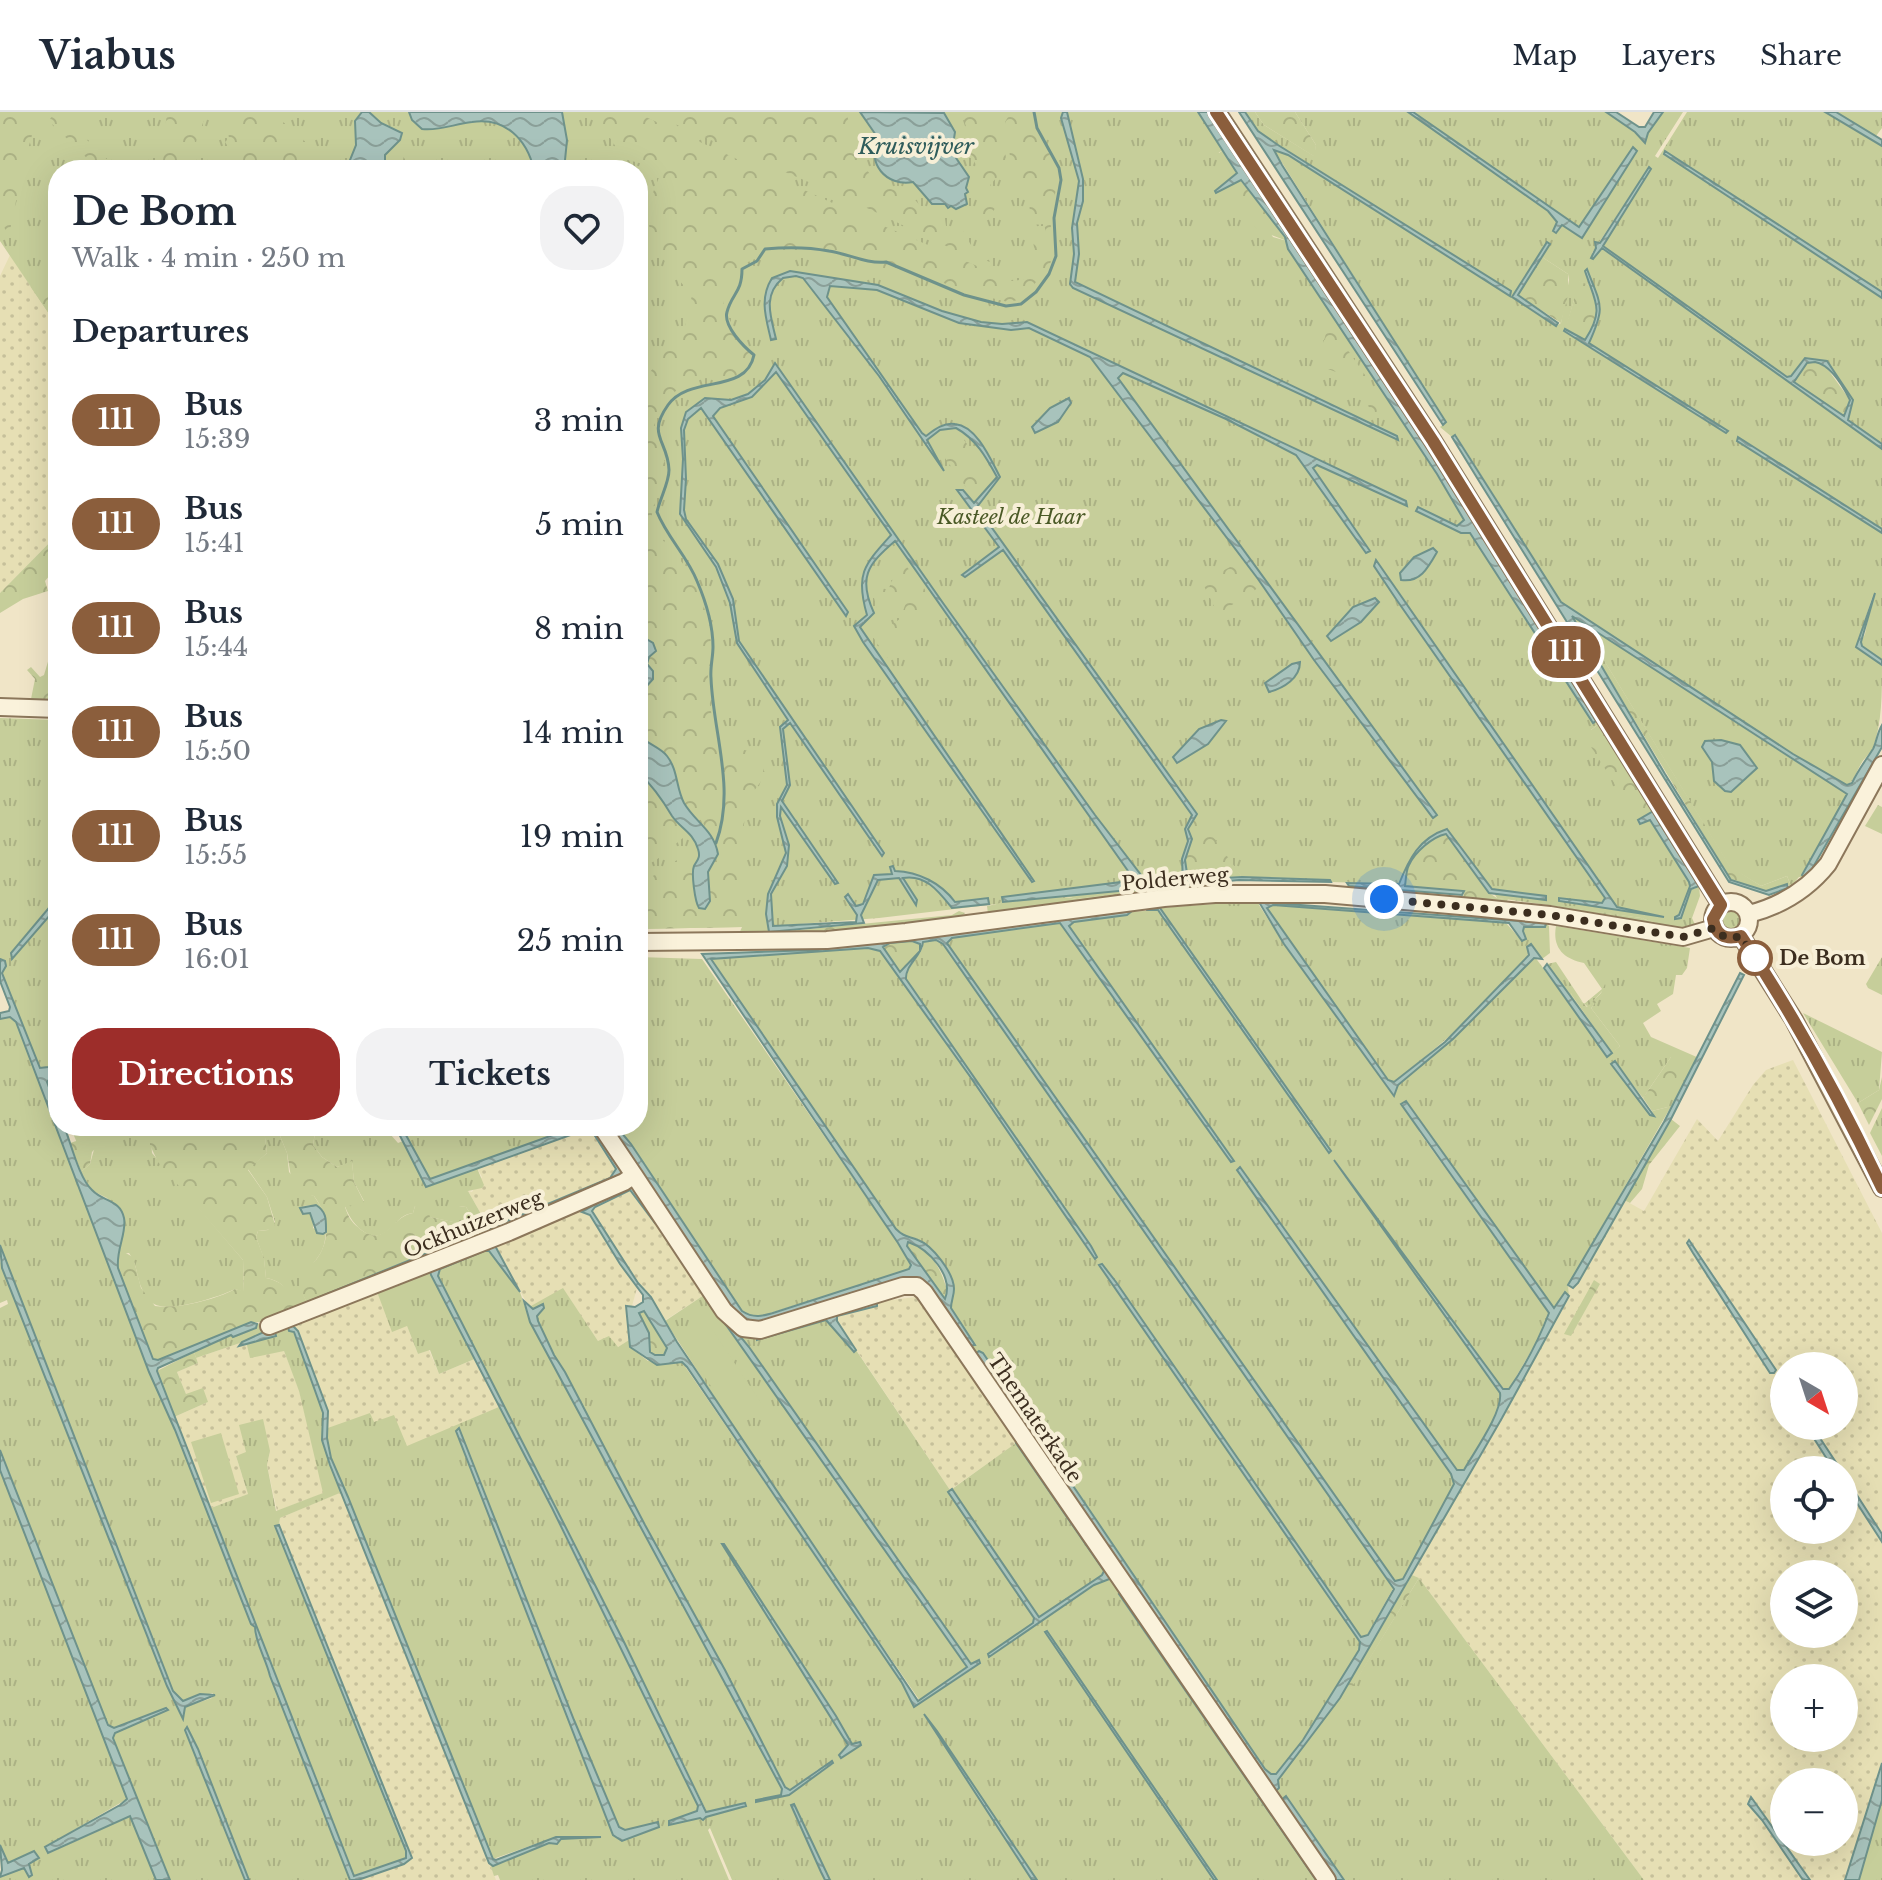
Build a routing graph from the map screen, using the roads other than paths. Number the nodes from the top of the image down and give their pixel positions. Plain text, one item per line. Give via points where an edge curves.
1 (1217, 112) edge
2 (0, 707) edge
3 (48, 709) edge
4 (1882, 765) edge
5 (1721, 905) junction
6 (1749, 914) junction
7 (1714, 928) junction
8 (1741, 936) junction
9 (648, 942) edge
10 (608, 1136) edge
11 (634, 1175) junction
12 (1882, 1188) edge
13 (269, 1326) dead end
14 (1327, 1880) edge

1 - 5 street via 1433,441
2 - 3 street
4 - 6 street via 1817,878
5 - 6 street via 1737,903
5 - 7 street
6 - 8 street
7 - 8 street via 1730,939
7 - 9 street, Polderweg via 1683,937 1472,907 1325,894 1215,894 827,940
8 - 12 street via 1818,1063
10 - 11 street
11 - 13 street, Ockhuizerweg via 601,1194
11 - 14 street, Thematerkade via 724,1311 743,1328 760,1330 911,1284 924,1292

